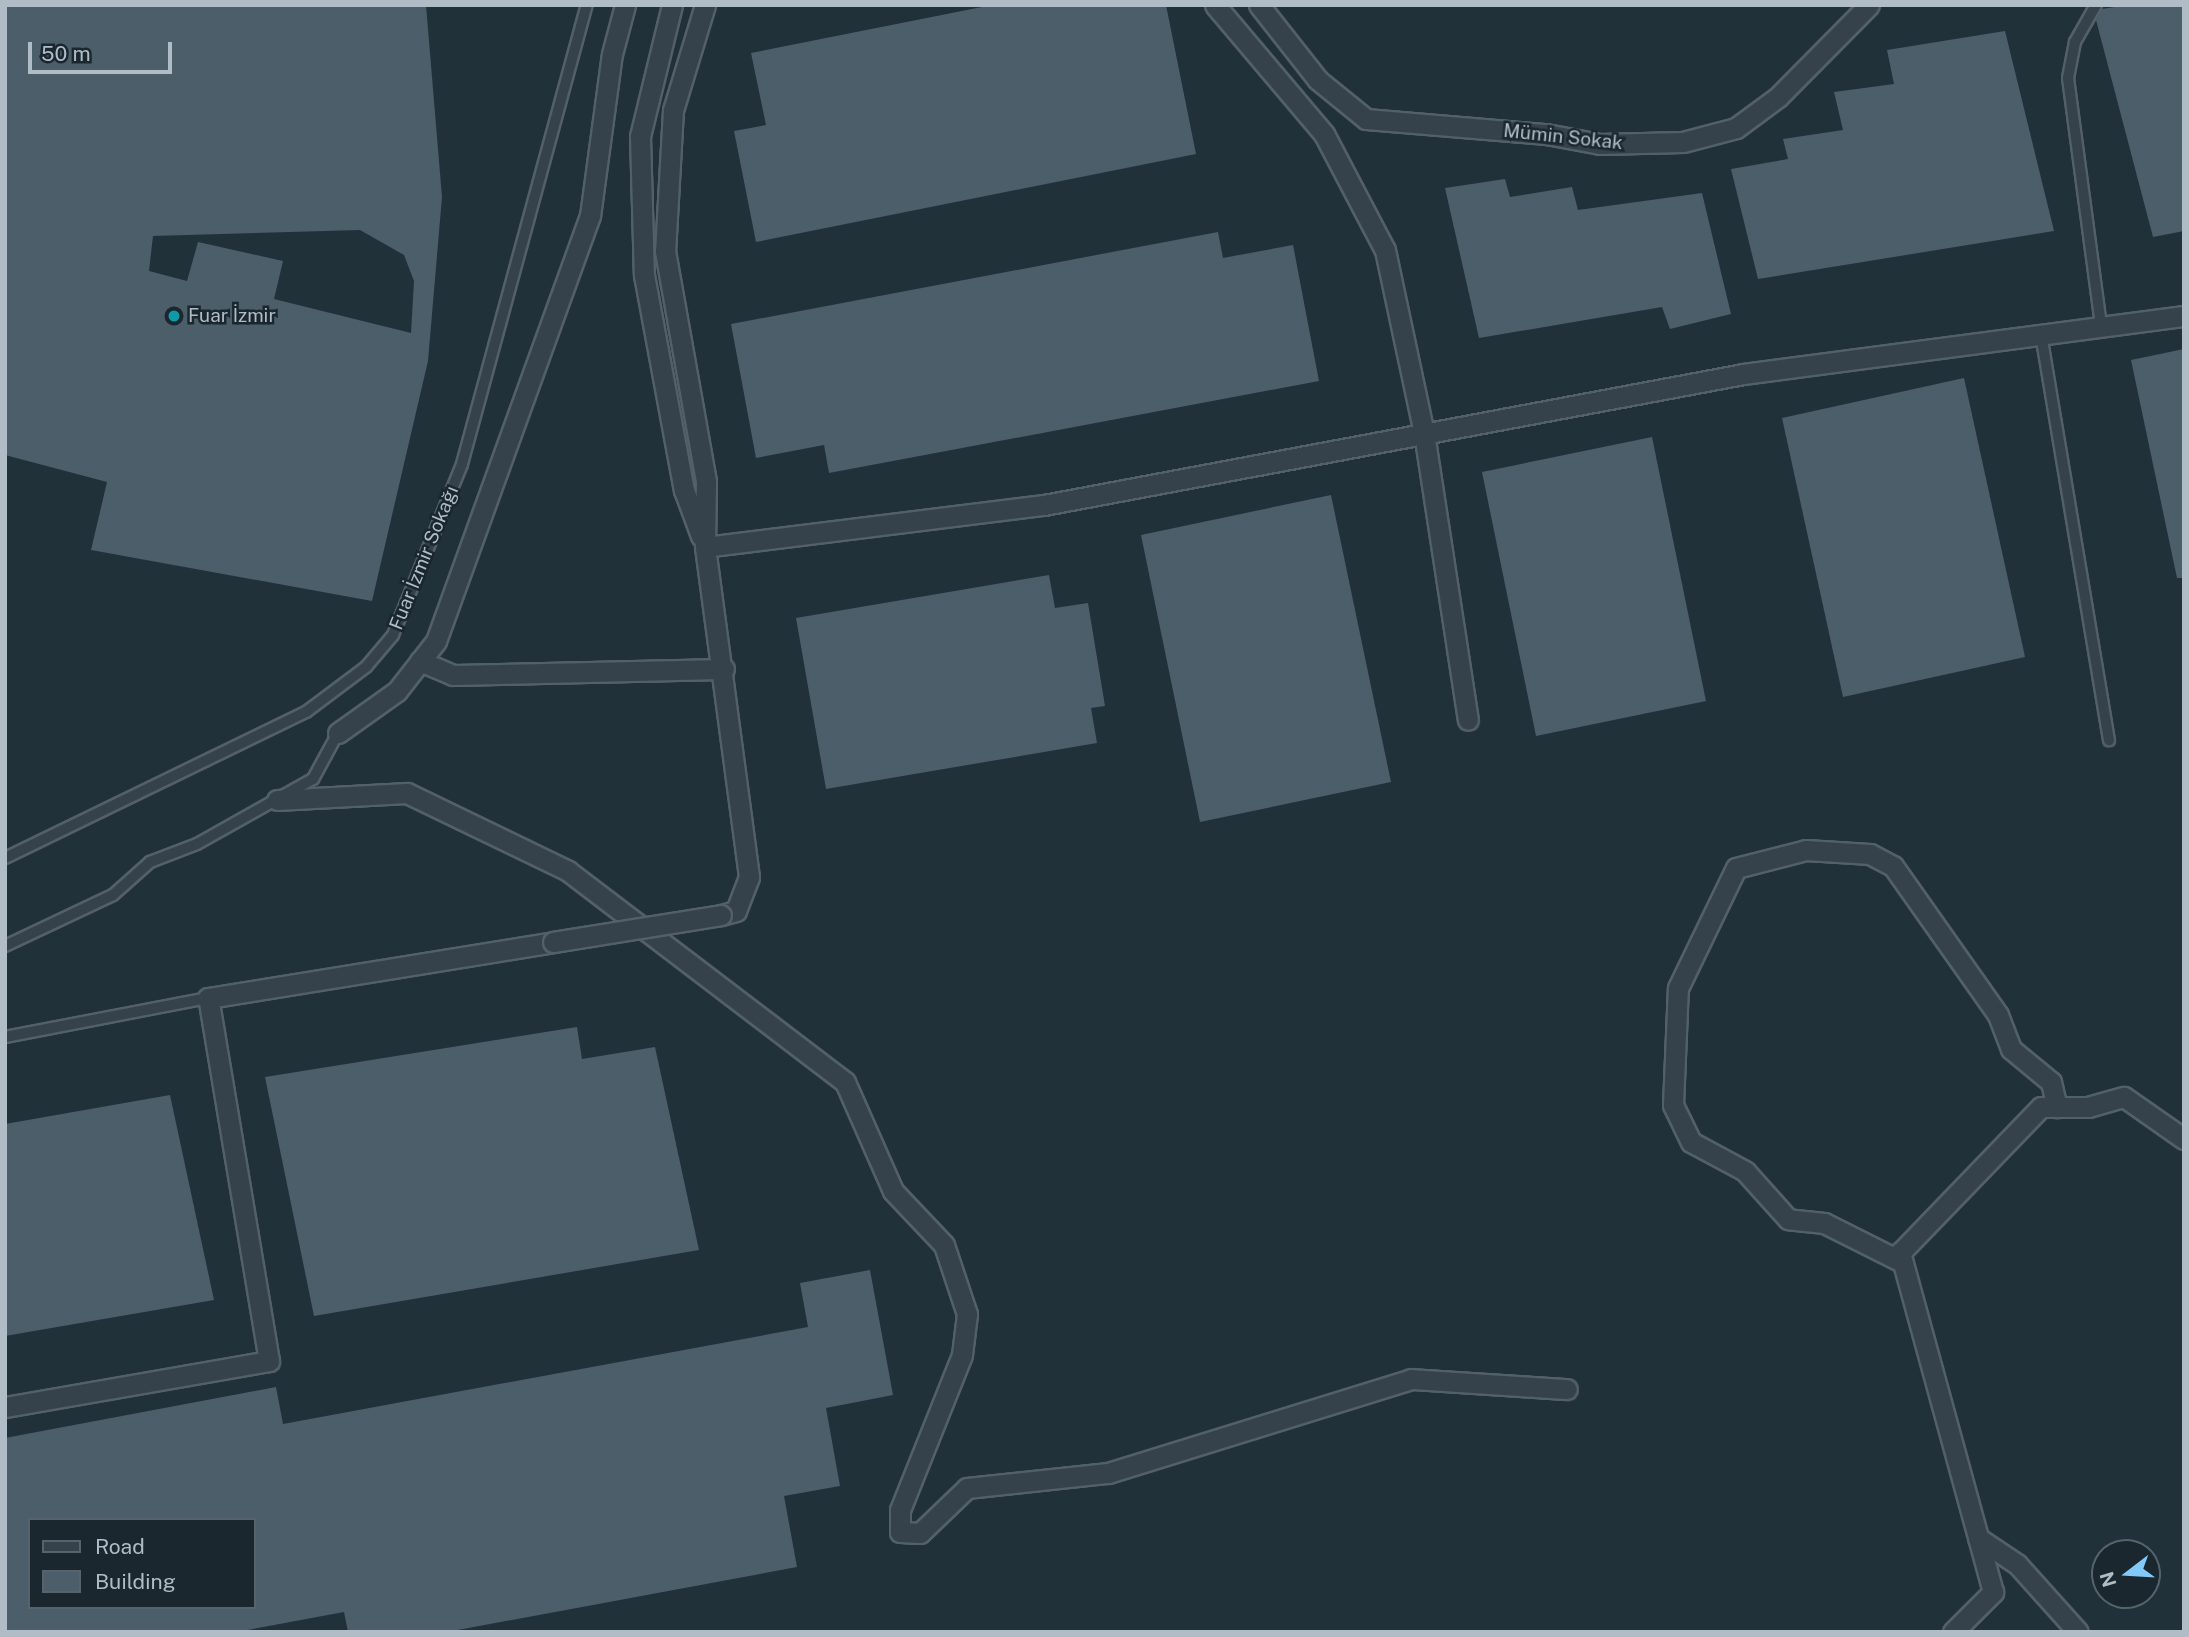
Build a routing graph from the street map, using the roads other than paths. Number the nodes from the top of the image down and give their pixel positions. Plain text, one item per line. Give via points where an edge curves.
1 (587, 5) edge
2 (625, 5) edge
3 (671, 5) edge
4 (705, 5) edge
5 (1215, 5) edge
6 (1259, 5) edge
7 (1869, 5) edge
8 (2096, 5) edge
9 (2184, 316) edge
10 (2101, 326) junction
11 (2041, 334) junction
12 (1424, 433) junction
13 (705, 547) junction
14 (420, 661) junction
15 (724, 669) junction
16 (1468, 720) dead end
17 (338, 733) joint
18 (2109, 740) dead end
19 (277, 800) junction
20 (5, 858) edge
21 (5, 946) edge
22 (208, 998) junction
23 (5, 1037) edge
24 (2057, 1107) junction
25 (2184, 1139) edge
26 (1902, 1262) junction
27 (1567, 1389) dead end
28 (5, 1407) edge
29 (1978, 1538) junction
30 (1953, 1632) edge
31 (2078, 1632) edge

1 - 20 lane, Fuar İzmir Sokağı via 461,464 393,635 366,667 306,712
2 - 14 street via 612,54 590,216 436,641
3 - 13 street via 640,136 644,275 684,490
4 - 13 street via 673,110 665,251 706,482
5 - 12 street via 1324,134 1368,213 1391,274
6 - 7 street, Mümin Sokak via 1318,80 1366,119 1600,144 1683,142 1736,128 1778,97
8 - 10 lane via 2075,42 2068,78
9 - 10 street
10 - 11 street
11 - 12 street via 1743,374
11 - 18 lane
12 - 13 street via 1044,506
12 - 16 street
13 - 15 street
14 - 15 street via 453,675
14 - 17 street via 397,691
15 - 22 street, bridge via 749,877 736,911
17 - 19 lane via 313,779
19 - 21 lane via 150,862 113,895
19 - 27 street via 407,793 568,872 845,1082 893,1191 943,1245 967,1314 962,1356 900,1510 900,1532 920,1533 967,1488 1108,1473 1411,1379
22 - 23 lane
22 - 28 street via 269,1361
24 - 25 street via 2124,1097
24 - 26 street via 2041,1107 1900,1253
24 - 26 street via 2052,1082 2011,1049 1998,1015 1894,866 1870,854 1806,850 1736,867 1678,988 1673,1105 1691,1142 1745,1171 1788,1219 1824,1223
26 - 29 street
29 - 30 street via 1993,1592
29 - 31 street via 2017,1564

